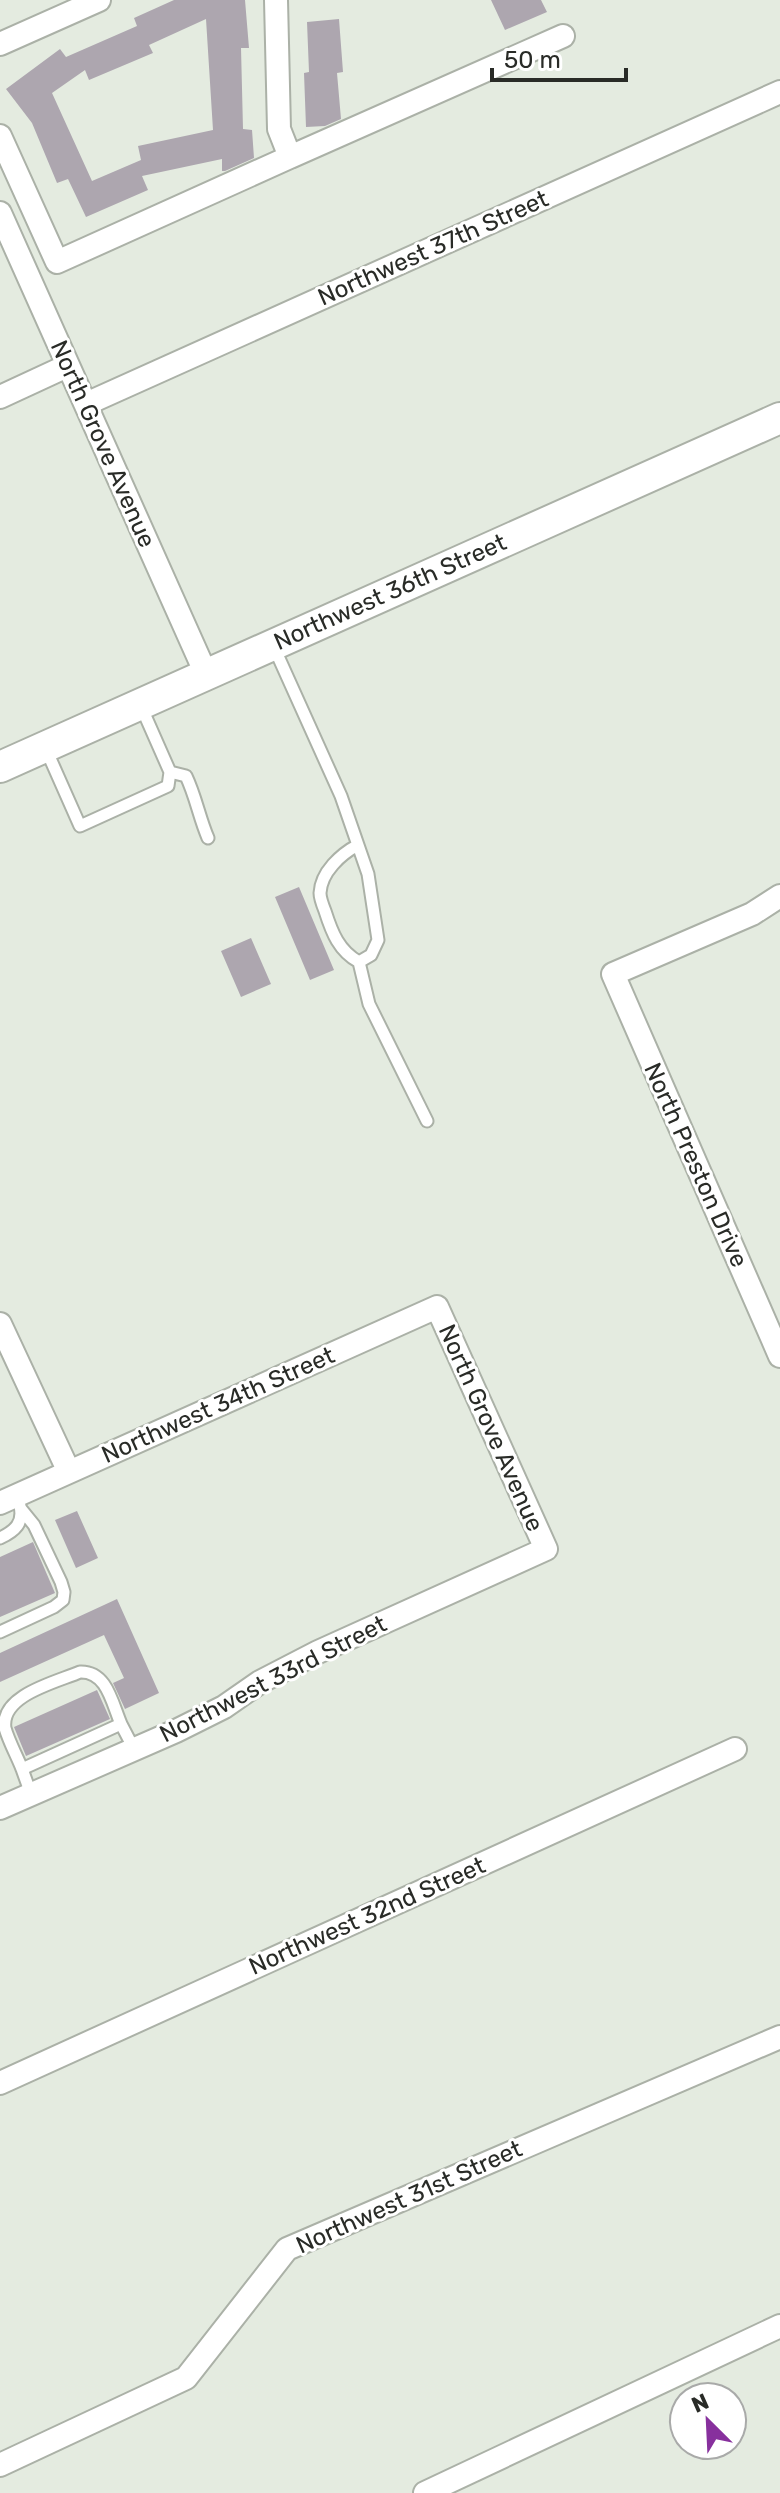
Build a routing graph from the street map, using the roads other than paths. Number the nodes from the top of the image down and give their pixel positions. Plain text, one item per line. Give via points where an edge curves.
1 (99, 0) edge
2 (276, 0) edge
3 (563, 36) dead end
4 (0, 44) edge
5 (780, 92) edge
6 (0, 136) edge
7 (290, 157) junction
8 (0, 213) edge
9 (57, 262) junction
10 (27, 275) junction
11 (67, 366) junction
12 (0, 397) edge
13 (86, 404) junction
14 (780, 418) edge
15 (273, 645) junction
16 (206, 674) junction
17 (140, 704) junction
18 (44, 747) junction
19 (0, 767) edge
20 (170, 772) junction
21 (208, 838) dead end
22 (358, 845) junction
23 (780, 896) edge
24 (359, 962) junction
25 (427, 1121) dead end
26 (437, 1307) joint
27 (0, 1324) edge
28 (780, 1356) edge
29 (69, 1472) junction
30 (12, 1503) edge
31 (0, 1538) edge
32 (546, 1549) joint
33 (0, 1632) edge
34 (121, 1724) junction
35 (134, 1749) junction
36 (735, 1749) dead end
37 (22, 1769) junction
38 (31, 1794) junction
39 (0, 1808) edge
40 (780, 2037) edge
41 (0, 2083) edge
42 (780, 2326) edge
43 (0, 2465) edge
44 (425, 2493) edge

1 - 4 street
2 - 7 street via 279,129
3 - 7 street
5 - 13 street, Northwest 37th Street
6 - 9 street
7 - 9 street
8 - 10 street, North Grove Avenue
9 - 10 street
10 - 11 street, North Grove Avenue
11 - 12 street
11 - 13 street, North Grove Avenue
13 - 16 street, North Grove Avenue
14 - 15 main road, Northwest 36th Street
15 - 16 main road, Northwest 36th Street
15 - 22 lane
16 - 17 main road, Northwest 36th Street
17 - 18 main road, Northwest 36th Street
17 - 20 lane
18 - 19 main road, Northwest 36th Street
18 - 20 lane via 80,826 168,786
20 - 21 lane via 186,776
22 - 24 lane via 378,940 371,955
22 - 24 lane via 327,872 320,894 331,932 346,955
23 - 28 street, North Preston Drive via 752,914 613,974
24 - 25 lane via 369,1004
26 - 29 street, Northwest 34th Street
26 - 32 street, North Grove Avenue
27 - 29 street
29 - 30 street, Northwest 34th Street
30 - 31 lane via 18,1526
30 - 33 lane via 34,1525 61,1582 63,1600
32 - 35 street, Northwest 33rd Street via 318,1652 224,1707
34 - 35 lane
34 - 37 lane
34 - 37 lane via 103,1681 89,1671 14,1700 4,1716 5,1726
35 - 38 street, Northwest 33rd Street
36 - 41 street, Northwest 32nd Street
37 - 38 lane
38 - 39 street, Northwest 33rd Street
40 - 43 street, Northwest 31st Street via 287,2249 186,2378
42 - 44 street

